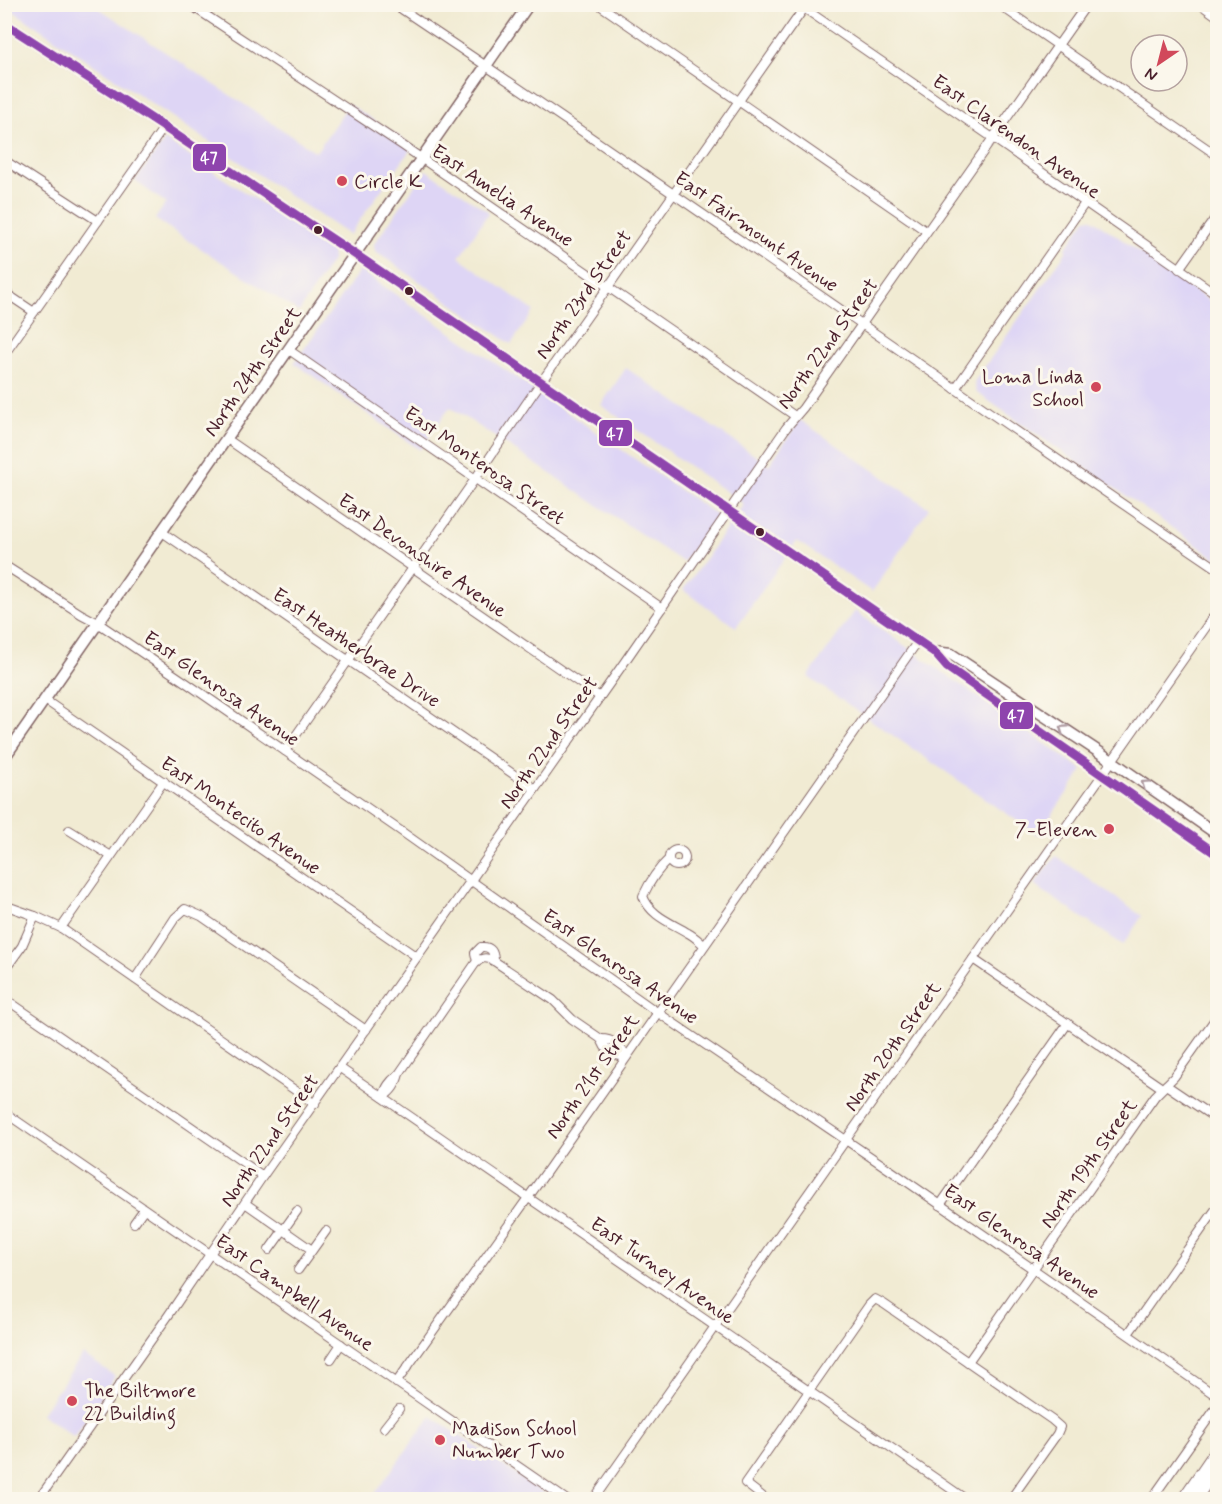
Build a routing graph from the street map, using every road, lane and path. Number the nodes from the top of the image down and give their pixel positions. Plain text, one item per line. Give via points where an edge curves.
1 (189, 4) edge
2 (394, 4) edge
3 (530, 4) edge
4 (598, 4) edge
5 (998, 4) edge
6 (1087, 4) edge
7 (1200, 4) edge
8 (803, 6) edge
9 (1218, 17) edge
10 (4, 23) edge
11 (1058, 46) junction
12 (486, 66) junction
13 (739, 101) junction
14 (164, 127) junction
15 (993, 138) junction
16 (1218, 156) edge
17 (421, 159) junction
18 (4, 160) edge
19 (674, 194) junction
20 (1085, 203) junction
21 (1218, 214) edge
22 (98, 221) junction
23 (926, 231) junction
24 (355, 254) junction
25 (1179, 269) junction
26 (609, 287) junction
27 (4, 292) edge
28 (1218, 295) edge
29 (34, 312) junction
30 (861, 324) junction
31 (289, 350) junction
32 (4, 355) edge
33 (541, 382) junction
34 (955, 389) junction
35 (795, 416) junction
36 (226, 440) junction
37 (475, 479) junction
38 (730, 511) junction
39 (162, 532) junction
40 (4, 565) edge
41 (413, 568) junction
42 (1218, 569) edge
43 (662, 608) junction
44 (1218, 610) edge
45 (98, 623) junction
46 (918, 641) junction
47 (934, 652) junction
48 (348, 661) junction
49 (600, 697) junction
50 (45, 700) junction
51 (285, 751) junction
52 (4, 758) edge
53 (1112, 761) junction
54 (1102, 775) junction
55 (164, 781) junction
56 (535, 789) junction
57 (69, 830) dead end
58 (1218, 835) edge
59 (1218, 855) edge
60 (111, 856) junction
61 (669, 859) dead end
62 (470, 881) junction
63 (4, 905) edge
64 (35, 916) junction
65 (61, 928) junction
66 (704, 945) junction
67 (417, 957) junction
68 (973, 959) junction
69 (4, 971) edge
70 (135, 979) junction
71 (4, 998) edge
72 (657, 1012) junction
73 (1218, 1015) edge
74 (1068, 1023) junction
75 (366, 1030) junction
76 (626, 1056) junction
77 (340, 1068) junction
78 (1164, 1086) junction
79 (383, 1097) junction
80 (315, 1104) junction
81 (4, 1112) edge
82 (1218, 1120) edge
83 (846, 1140) junction
84 (263, 1176) junction
85 (528, 1197) junction
86 (245, 1203) junction
87 (940, 1204) junction
88 (1218, 1206) edge
89 (144, 1209) junction
90 (297, 1211) dead end
91 (134, 1223) dead end
92 (284, 1230) junction
93 (326, 1231) dead end
94 (268, 1250) dead end
95 (312, 1250) junction
96 (210, 1254) junction
97 (1033, 1269) junction
98 (298, 1270) dead end
99 (715, 1325) junction
100 (1128, 1334) junction
101 (341, 1344) junction
102 (331, 1359) dead end
103 (968, 1362) junction
104 (396, 1383) junction
105 (809, 1390) junction
106 (1218, 1397) edge
107 (1218, 1405) edge
108 (399, 1409) dead end
109 (384, 1428) dead end
110 (1218, 1449) edge
111 (1218, 1465) edge
112 (38, 1500) edge
113 (567, 1500) edge
114 (593, 1500) edge
115 (767, 1500) edge
116 (967, 1500) edge
117 (1010, 1500) edge
118 (1151, 1500) edge
119 (1183, 1500) edge
120 (1194, 1500) edge

1 - 17 street, East Amelia Avenue
2 - 12 street, East Fairmount Avenue
3 - 12 main road, North 24th Street
4 - 13 street
5 - 11 street
6 - 11 street, North 22nd Street
7 - 9 street
8 - 13 street, North 23rd Street
8 - 15 street, East Clarendon Avenue
10 - 14 main road
11 - 15 street, North 22nd Street
11 - 16 street
12 - 17 main road, North 24th Street
12 - 19 street, East Fairmount Avenue
13 - 19 street, North 23rd Street
13 - 23 street
14 - 22 street
14 - 24 main road
15 - 20 street, East Clarendon Avenue
15 - 23 street, North 22nd Street
17 - 24 main road, North 24th Street
17 - 26 street, East Amelia Avenue
18 - 22 street
19 - 26 street, North 23rd Street
19 - 30 street, East Fairmount Avenue
20 - 25 street, East Clarendon Avenue
20 - 34 street
21 - 25 street
22 - 29 street
23 - 30 street, North 22nd Street
24 - 31 main road, North 24th Street
24 - 33 main road
25 - 28 street, East Clarendon Avenue
26 - 33 street, North 23rd Street
26 - 35 street, East Amelia Avenue
27 - 29 street
29 - 32 street
30 - 34 street, East Fairmount Avenue
30 - 35 street, North 22nd Street
31 - 36 main road, North 24th Street
31 - 37 street, East Monterosa Street
33 - 37 street, North 23rd Street
33 - 38 main road
34 - 42 street, East Fairmount Avenue
35 - 38 street, North 22nd Street
36 - 39 main road, North 24th Street
36 - 41 street, East Devonshire Avenue
37 - 41 street, North 23rd Street
37 - 43 street, East Monterosa Street
38 - 43 street, North 22nd Street
38 - 46 main road
39 - 45 main road, North 24th Street
39 - 48 street, East Heatherbrae Drive
40 - 45 street, East Glenrosa Avenue
41 - 48 street, North 23rd Street
41 - 49 street, East Devonshire Avenue
43 - 49 street, North 22nd Street
44 - 53 street, North 20th Street
45 - 50 main road, North 24th Street
45 - 51 street, East Glenrosa Avenue
46 - 47 main road
46 - 66 street, North 21st Street
53 -> 47 main road via 951,654
47 - 54 main road via 947,667
48 - 51 street, North 23rd Street
48 - 56 street, East Heatherbrae Drive
49 - 56 street, North 22nd Street
50 - 52 main road, North 24th Street
50 - 55 street, East Montecito Avenue
51 - 62 street, East Glenrosa Avenue
53 - 54 street, North 20th Street
58 -> 53 main road
54 - 59 main road
54 - 68 street, North 20th Street
55 - 60 street
55 - 67 street, East Montecito Avenue
56 - 62 street, North 22nd Street
57 - 60 street
60 - 65 street
61 - 66 street via 645,891 645,903
62 - 67 street, North 22nd Street
62 - 72 street, East Glenrosa Avenue
63 - 64 street
64 - 65 street
64 - 69 street via 22,946
65 - 70 street
66 - 72 street, North 21st Street
67 - 75 street, North 22nd Street
68 - 74 street
68 - 83 street, North 20th Street
70 - 75 street via 185,909 201,916
70 - 80 street
71 - 84 street
72 - 76 street, North 21st Street
72 - 83 street, East Glenrosa Avenue
73 - 78 street, North 19th Street
74 - 78 street
74 - 87 street
75 - 77 street, North 22nd Street
76 - 79 street via 616,1055 553,1000 484,958 477,962 399,1074 390,1081
76 - 85 street, North 21st Street
77 - 79 street, East Turney Avenue
77 - 80 street, North 22nd Street
78 - 82 street
78 - 97 street, North 19th Street
79 - 85 street, East Turney Avenue
80 - 84 street, North 22nd Street
81 - 89 street, East Campbell Avenue
83 - 87 street, East Glenrosa Avenue
83 - 99 street, North 20th Street
84 - 86 street, North 22nd Street
85 - 99 street, East Turney Avenue
85 - 104 street, North 21st Street
86 - 92 street
86 - 96 street, North 22nd Street
87 - 97 street, East Glenrosa Avenue
88 - 100 street
89 - 91 street
89 - 96 street, East Campbell Avenue
90 - 92 street
92 - 94 street
92 - 95 street
93 - 95 street
95 - 98 street
96 - 101 street, East Campbell Avenue
96 - 112 street, North 22nd Street
97 - 100 street, East Glenrosa Avenue
97 - 103 street, North 19th Street
99 - 105 street, East Turney Avenue
99 - 114 street, North 20th Street
100 - 106 street, East Glenrosa Avenue
101 - 102 street
101 - 104 street, East Campbell Avenue
103 - 105 street via 875,1299
103 - 117 street via 1060,1427
104 - 113 street, East Campbell Avenue
105 - 115 street via 745,1483
105 - 116 street, East Turney Avenue
107 - 118 street
108 - 109 street
110 - 119 highway
111 - 120 highway

